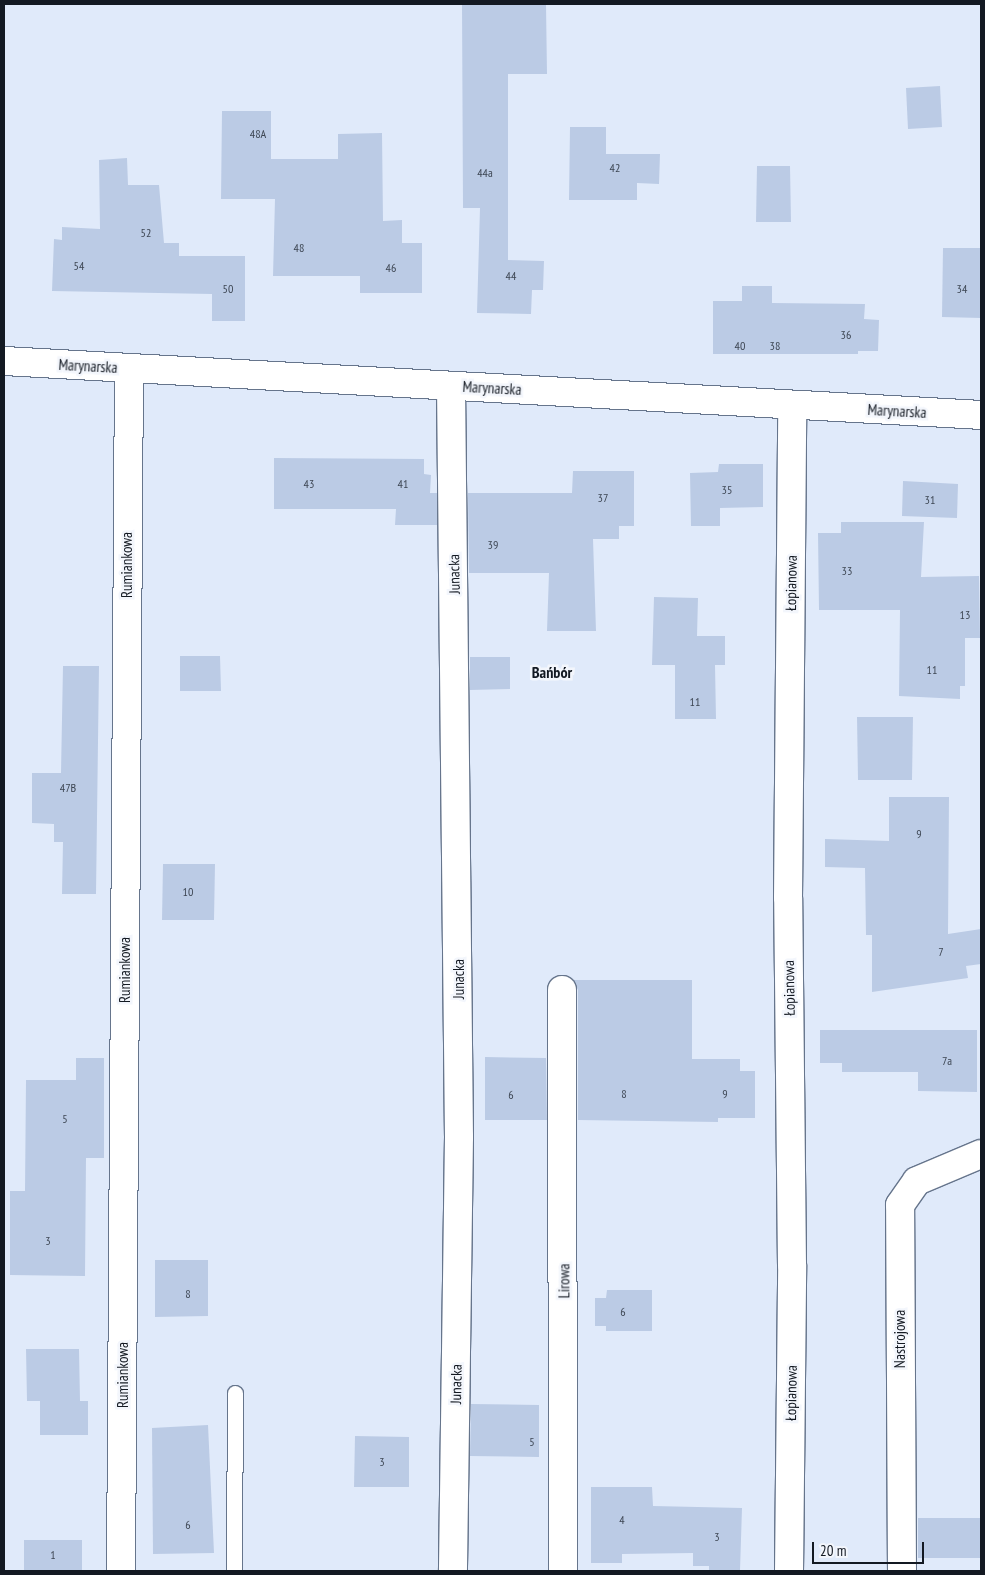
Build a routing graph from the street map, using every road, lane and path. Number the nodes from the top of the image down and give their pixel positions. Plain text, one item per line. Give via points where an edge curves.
1 (4, 361) edge
2 (128, 368) junction
3 (452, 386) junction
4 (792, 405) junction
5 (981, 415) edge
6 (562, 990) dead end
7 (981, 1154) edge
8 (235, 1393) dead end
9 (121, 1571) edge
10 (234, 1571) edge
11 (453, 1571) edge
12 (563, 1571) edge
13 (789, 1571) edge
14 (902, 1571) edge

1 - 2 street, Marynarska
2 - 3 street, Marynarska
2 - 9 street, Rumiankowa
3 - 4 street, Marynarska
3 - 11 street, Junacka via 459,1108
4 - 5 street, Marynarska
4 - 13 street, Łopianowa via 788,898 792,1265
6 - 12 street, Lirowa
7 - 14 street, Nastrojowa via 917,1181 900,1205
8 - 10 lane

